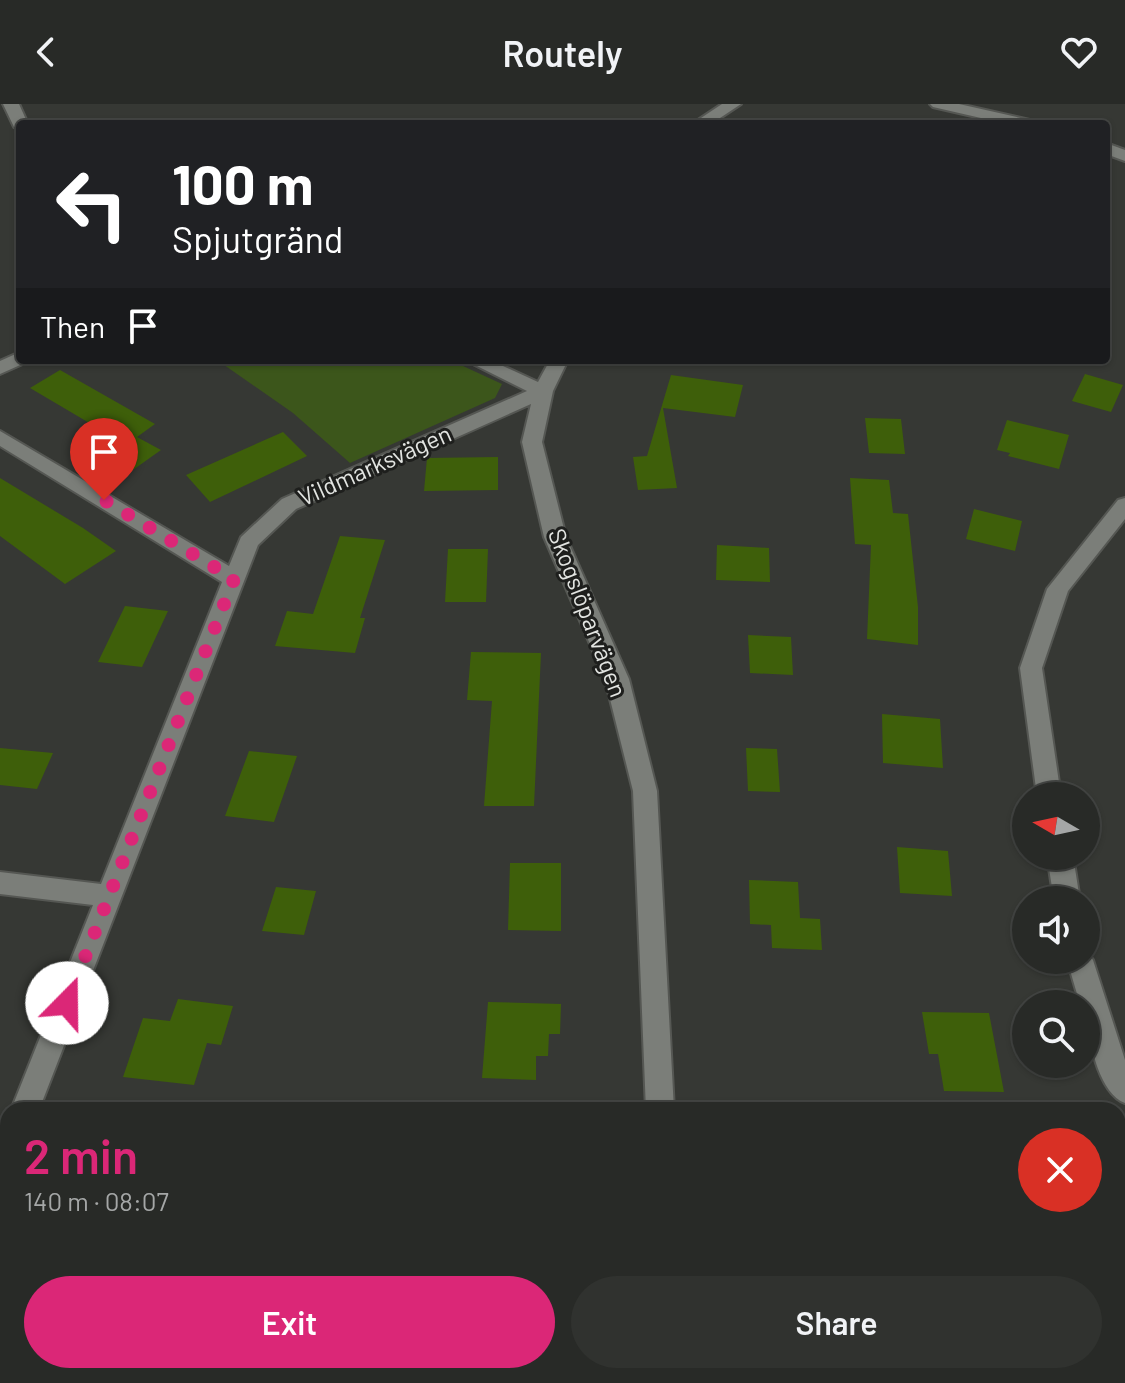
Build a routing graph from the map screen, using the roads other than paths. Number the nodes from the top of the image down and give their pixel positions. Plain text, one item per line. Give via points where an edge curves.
1 (733, 104) edge
2 (938, 104) edge
3 (707, 120) edge
4 (1010, 120) edge
5 (483, 364) edge
6 (557, 364) edge
7 (543, 391) junction
8 (0, 437) edge
9 (1125, 505) edge
10 (234, 579) junction
11 (1047, 782) edge
12 (0, 883) edge
13 (109, 896) junction
14 (1084, 974) edge
15 (1125, 1090) edge
16 (28, 1102) edge
17 (660, 1102) edge

1 - 3 street
2 - 4 street
5 - 7 street
6 - 7 street, Skogslöparvägen
7 - 10 street, Vildmarksvägen via 289,504 249,542
7 - 17 street, Skogslöparvägen via 532,442 555,537 617,679 645,791
8 - 10 street
9 - 11 street via 1058,589 1031,668
10 - 13 street, Vildmarksvägen
12 - 13 street
13 - 16 street, Vildmarksvägen
14 - 15 street via 1116,1077

